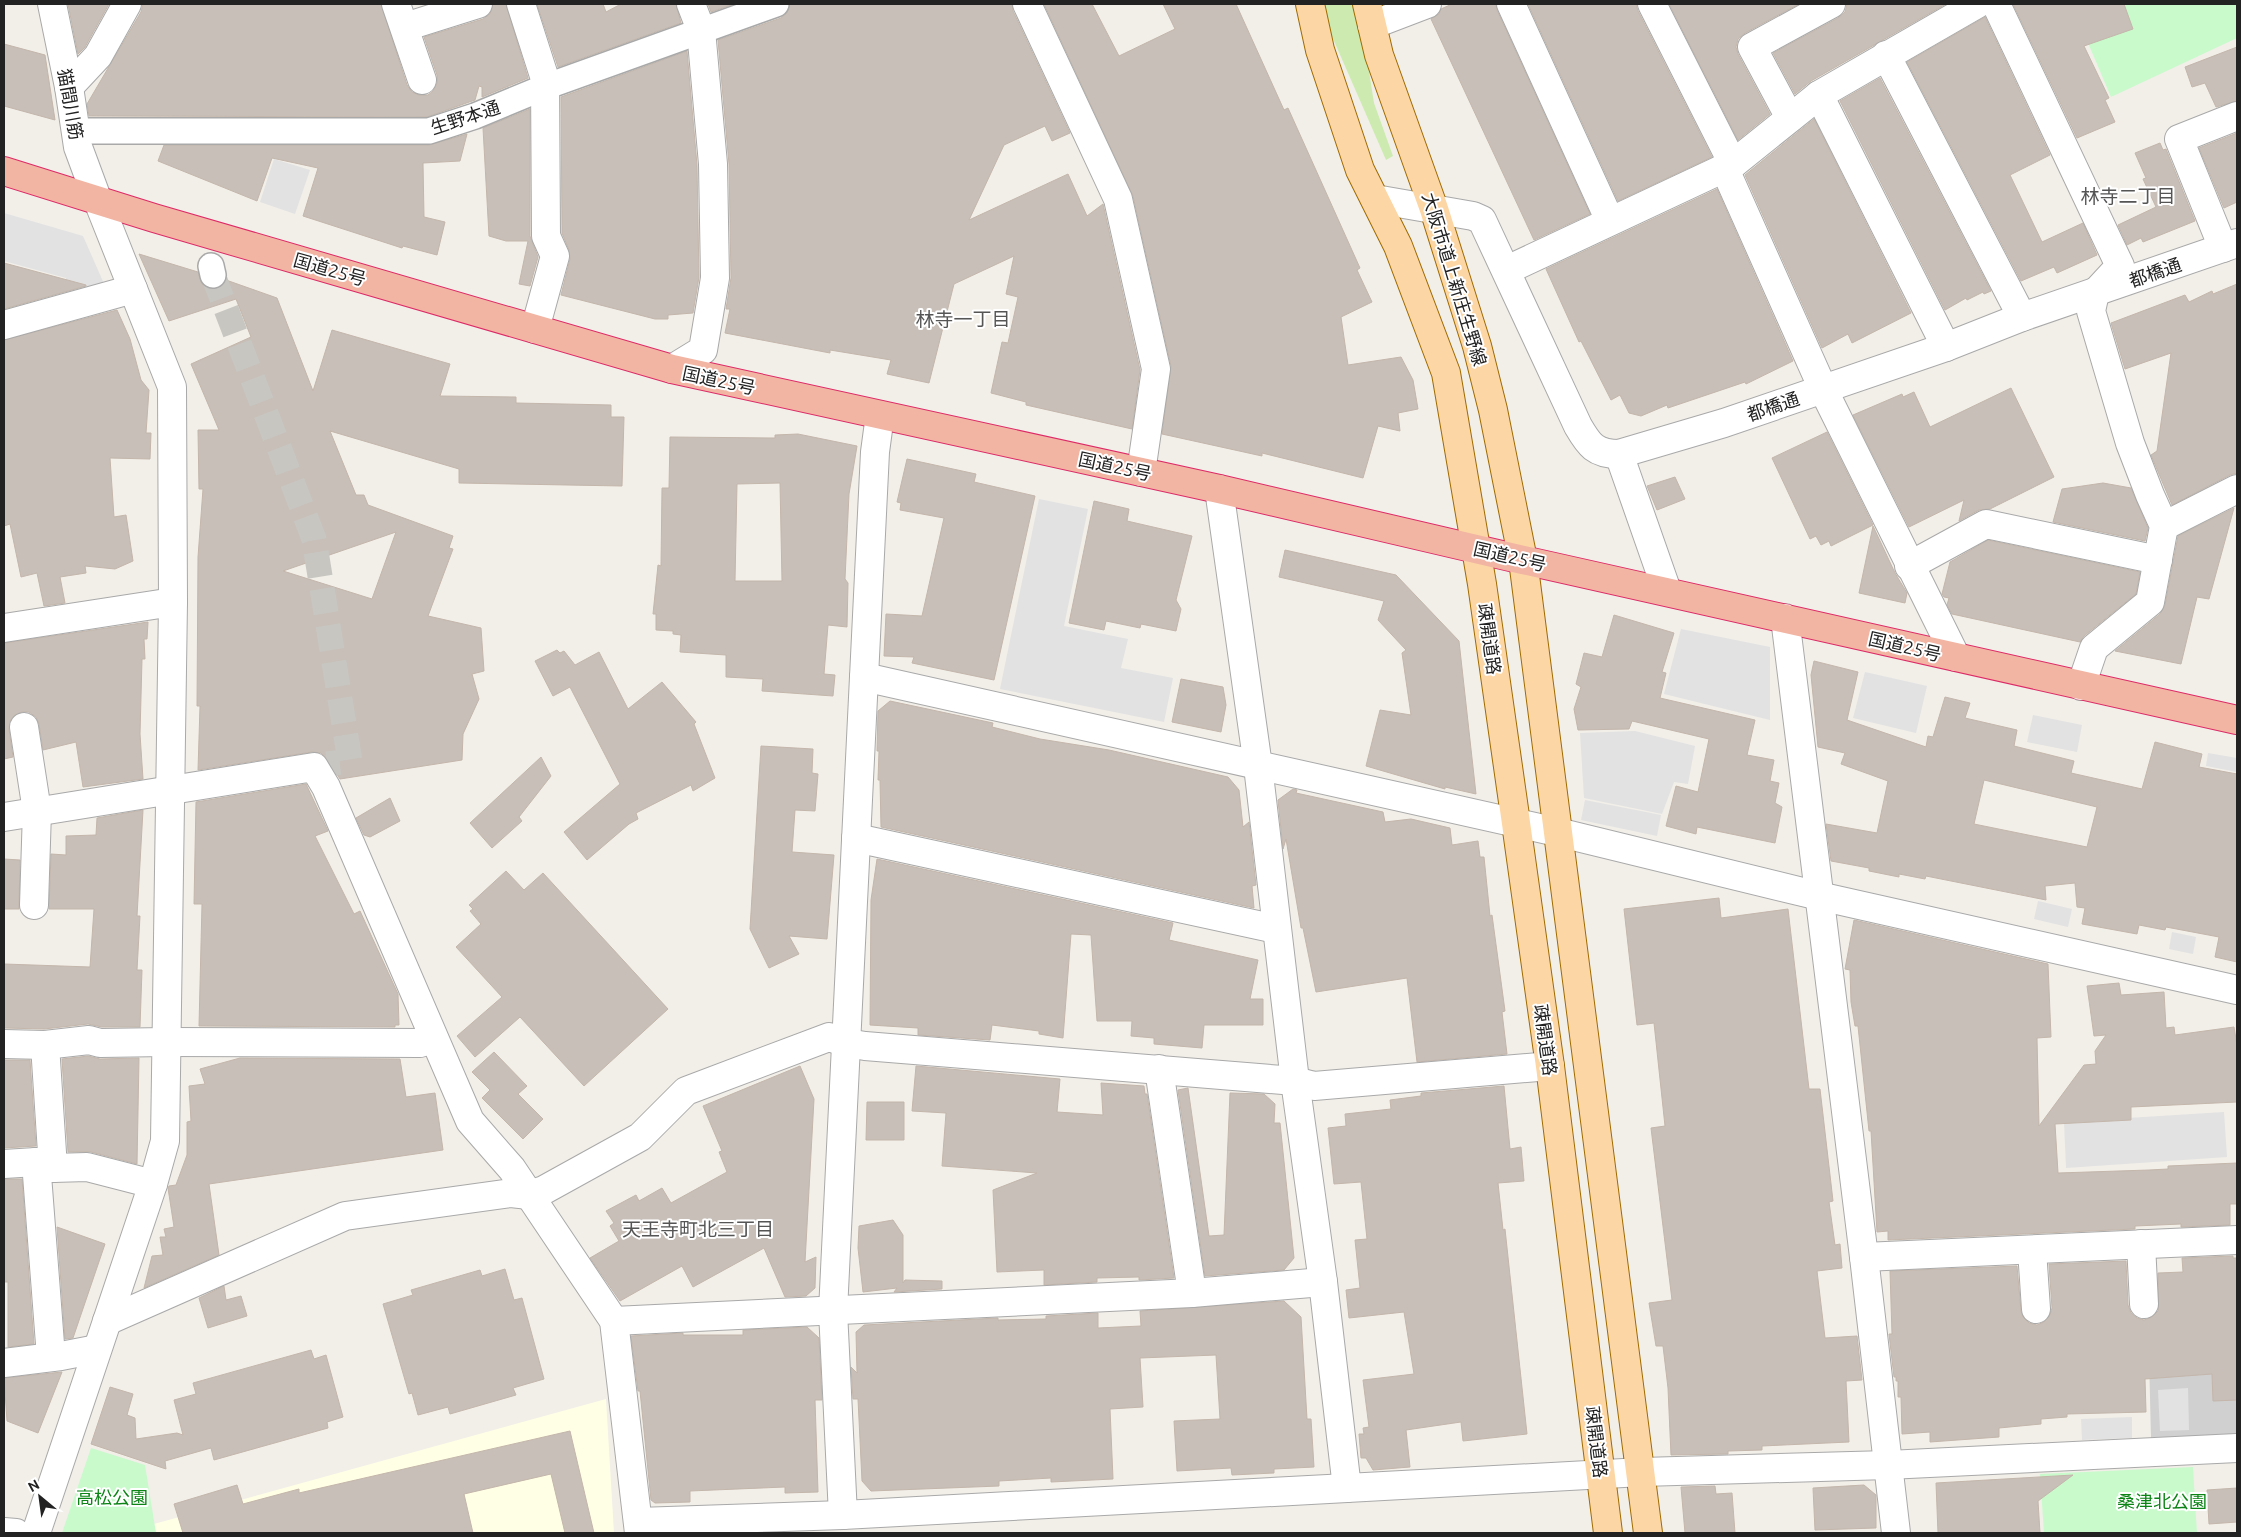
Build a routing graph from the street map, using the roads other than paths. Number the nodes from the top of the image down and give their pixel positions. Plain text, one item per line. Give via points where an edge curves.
1 (52, 4) edge
2 (127, 4) edge
3 (478, 4) edge
4 (521, 4) edge
5 (691, 4) edge
6 (776, 4) edge
7 (1027, 4) edge
8 (1310, 4) edge
9 (1427, 4) edge
10 (1511, 4) edge
11 (1652, 4) edge
12 (1831, 4) edge
13 (1977, 4) edge
14 (1996, 4) edge
15 (1941, 13) edge
16 (1369, 14) edge
17 (401, 16) edge
18 (701, 30) junction
19 (1886, 55) junction
20 (422, 80) dead end
21 (69, 87) junction
22 (545, 87) junction
23 (1819, 95) junction
24 (2237, 116) edge
25 (1790, 118) junction
26 (76, 131) junction
27 (1729, 166) junction
28 (4, 171) edge
29 (1375, 199) junction
30 (98, 201) junction
31 (1434, 209) junction
32 (1610, 221) junction
33 (2230, 246) edge
34 (1507, 270) junction
35 (132, 289) junction
36 (2095, 293) junction
37 (2022, 317) junction
38 (4, 325) edge
39 (535, 329) junction
40 (1946, 347) junction
41 (672, 369) junction
42 (1823, 388) junction
43 (880, 415) junction
44 (1619, 454) junction
45 (1142, 472) junction
46 (1219, 489) junction
47 (2237, 489) edge
48 (2164, 526) junction
49 (1476, 548) junction
50 (1523, 560) junction
51 (2158, 560) junction
52 (1909, 566) junction
53 (1667, 591) junction
54 (173, 602) junction
55 (1785, 618) junction
56 (4, 628) edge
57 (1956, 657) junction
58 (864, 677) junction
59 (2081, 686) junction
60 (2237, 720) edge
61 (24, 728) dead end
62 (1258, 766) junction
63 (171, 791) junction
64 (37, 811) junction
65 (4, 817) edge
66 (1516, 823) junction
67 (1557, 832) junction
68 (856, 838) junction
69 (1819, 896) junction
70 (34, 905) dead end
71 (1276, 929) junction
72 (2237, 990) edge
73 (433, 1039) junction
74 (166, 1042) junction
75 (847, 1043) junction
76 (4, 1044) edge
77 (45, 1045) junction
78 (1550, 1066) junction
79 (1160, 1069) junction
80 (1295, 1082) junction
81 (4, 1164) edge
82 (45, 1165) junction
83 (153, 1184) junction
84 (529, 1195) junction
85 (2237, 1240) edge
86 (2141, 1244) junction
87 (2032, 1250) junction
88 (1864, 1257) junction
89 (1323, 1282) junction
90 (1192, 1293) junction
91 (2144, 1304) dead end
92 (2036, 1309) dead end
93 (833, 1311) junction
94 (107, 1321) junction
95 (614, 1321) junction
96 (97, 1349) junction
97 (51, 1358) junction
98 (4, 1364) edge
99 (2237, 1448) edge
100 (1888, 1464) junction
101 (1642, 1472) junction
102 (1601, 1475) junction
103 (1347, 1488) junction
104 (842, 1515) junction
105 (639, 1528) edge
106 (4, 1532) edge
107 (16, 1533) edge
108 (36, 1533) edge
109 (1608, 1533) edge
110 (1648, 1533) edge
111 (1896, 1533) edge

1 - 21 street, 猫間川筋
2 - 21 street via 98,56
3 - 17 street
4 - 22 street
5 - 18 street
6 - 18 street, 生野本通
7 - 45 street via 1118,199 1156,369
8 - 29 main road, 大阪市道上新庄生野線 via 1320,50 1360,170
9 - 16 street
10 - 32 street
11 - 27 street
12 - 25 street via 1752,47
13 - 15 street
14 - 36 street via 2120,266
15 - 19 street
16 - 31 main road, 大阪市道上新庄生野線 via 1379,55
17 - 20 street
18 - 22 street, 生野本通
18 - 41 street via 713,164 715,278 703,350
19 - 23 street
19 - 37 street
21 - 26 street, 猫間川筋
22 - 26 street, 生野本通 via 429,131
22 - 39 street via 546,236 555,256
23 - 25 street
23 - 40 street
24 - 33 street via 2179,139
25 - 27 street
26 - 30 street, 猫間川筋 via 78,147
27 - 32 street
27 - 42 street
28 - 30 highway, 国道25号
29 - 31 street
29 - 49 main road, 大阪市道上新庄生野線 via 1398,246 1446,373
30 - 35 street, 猫間川筋
30 - 39 highway, 国道25号
31 - 34 street, 都橋通 via 1482,220
31 - 50 main road, 大阪市道上新庄生野線 via 1477,346
32 - 34 street
33 - 36 street, 都橋通
34 - 44 street, 都橋通 via 1590,446 1607,454
35 - 38 street
35 - 54 street, 猫間川筋 via 172,387
36 - 37 street, 都橋通
36 - 48 street via 2091,311 2130,443
37 - 40 street, 都橋通
39 - 41 highway, 国道25号
40 - 42 street, 都橋通
41 - 43 highway, 国道25号
42 - 44 street, 都橋通 via 1724,423
42 - 52 street
43 - 45 highway, 国道25号
43 - 58 street via 875,452
44 - 53 street
45 - 46 highway, 国道25号
46 - 49 highway, 国道25号
46 - 62 street
47 - 48 street
48 - 51 street
49 - 50 highway, 国道25号
49 - 66 main road, 疎開道路
50 - 53 highway, 国道25号
50 - 67 main road
51 - 52 street via 1986,524
51 - 59 street via 2150,602 2094,648
52 - 57 street
53 - 55 highway, 国道25号
54 - 56 street
54 - 63 street, 猫間川筋
55 - 57 highway, 国道25号
55 - 69 street
57 - 59 highway, 国道25号
58 - 62 street
58 - 68 street
59 - 60 highway, 国道25号
61 - 64 street
62 - 66 street
62 - 71 street
63 - 64 street
63 - 73 street via 321,766 326,787
63 - 74 street, 猫間川筋
64 - 65 street
64 - 70 street
66 - 67 street
66 - 78 main road, 疎開道路
67 - 69 street
67 - 101 main road
68 - 71 street
68 - 75 street
69 - 72 street
69 - 88 street
71 - 80 street
73 - 74 street via 420,1043
73 - 84 street via 470,1121 512,1169
74 - 77 street via 100,1043 89,1040
74 - 83 street, 猫間川筋 via 165,1141
75 - 79 street
75 - 84 street via 829,1036 686,1091 640,1136 544,1190
75 - 93 street
76 - 77 street
77 - 82 street
78 - 80 street via 1314,1086
78 - 102 main road, 疎開道路
79 - 80 street
79 - 90 street
80 - 89 street
81 - 82 street
82 - 83 street via 87,1167
82 - 97 street
83 - 94 street, 猫間川筋
84 - 94 street via 511,1193 345,1216
84 - 95 street
85 - 86 street
86 - 87 street
86 - 91 street
87 - 88 street
87 - 92 street
88 - 100 street
89 - 90 street
89 - 103 street
90 - 93 street
93 - 95 street
93 - 104 street
94 - 96 street, 猫間川筋
95 - 105 street
96 - 97 street
96 - 108 street, 猫間川筋
97 - 98 street
99 - 100 street
100 - 101 street
100 - 111 street
101 - 102 street
101 - 110 main road
102 - 103 street
102 - 109 main road, 疎開道路
103 - 104 street
104 - 105 street
106 - 107 street

